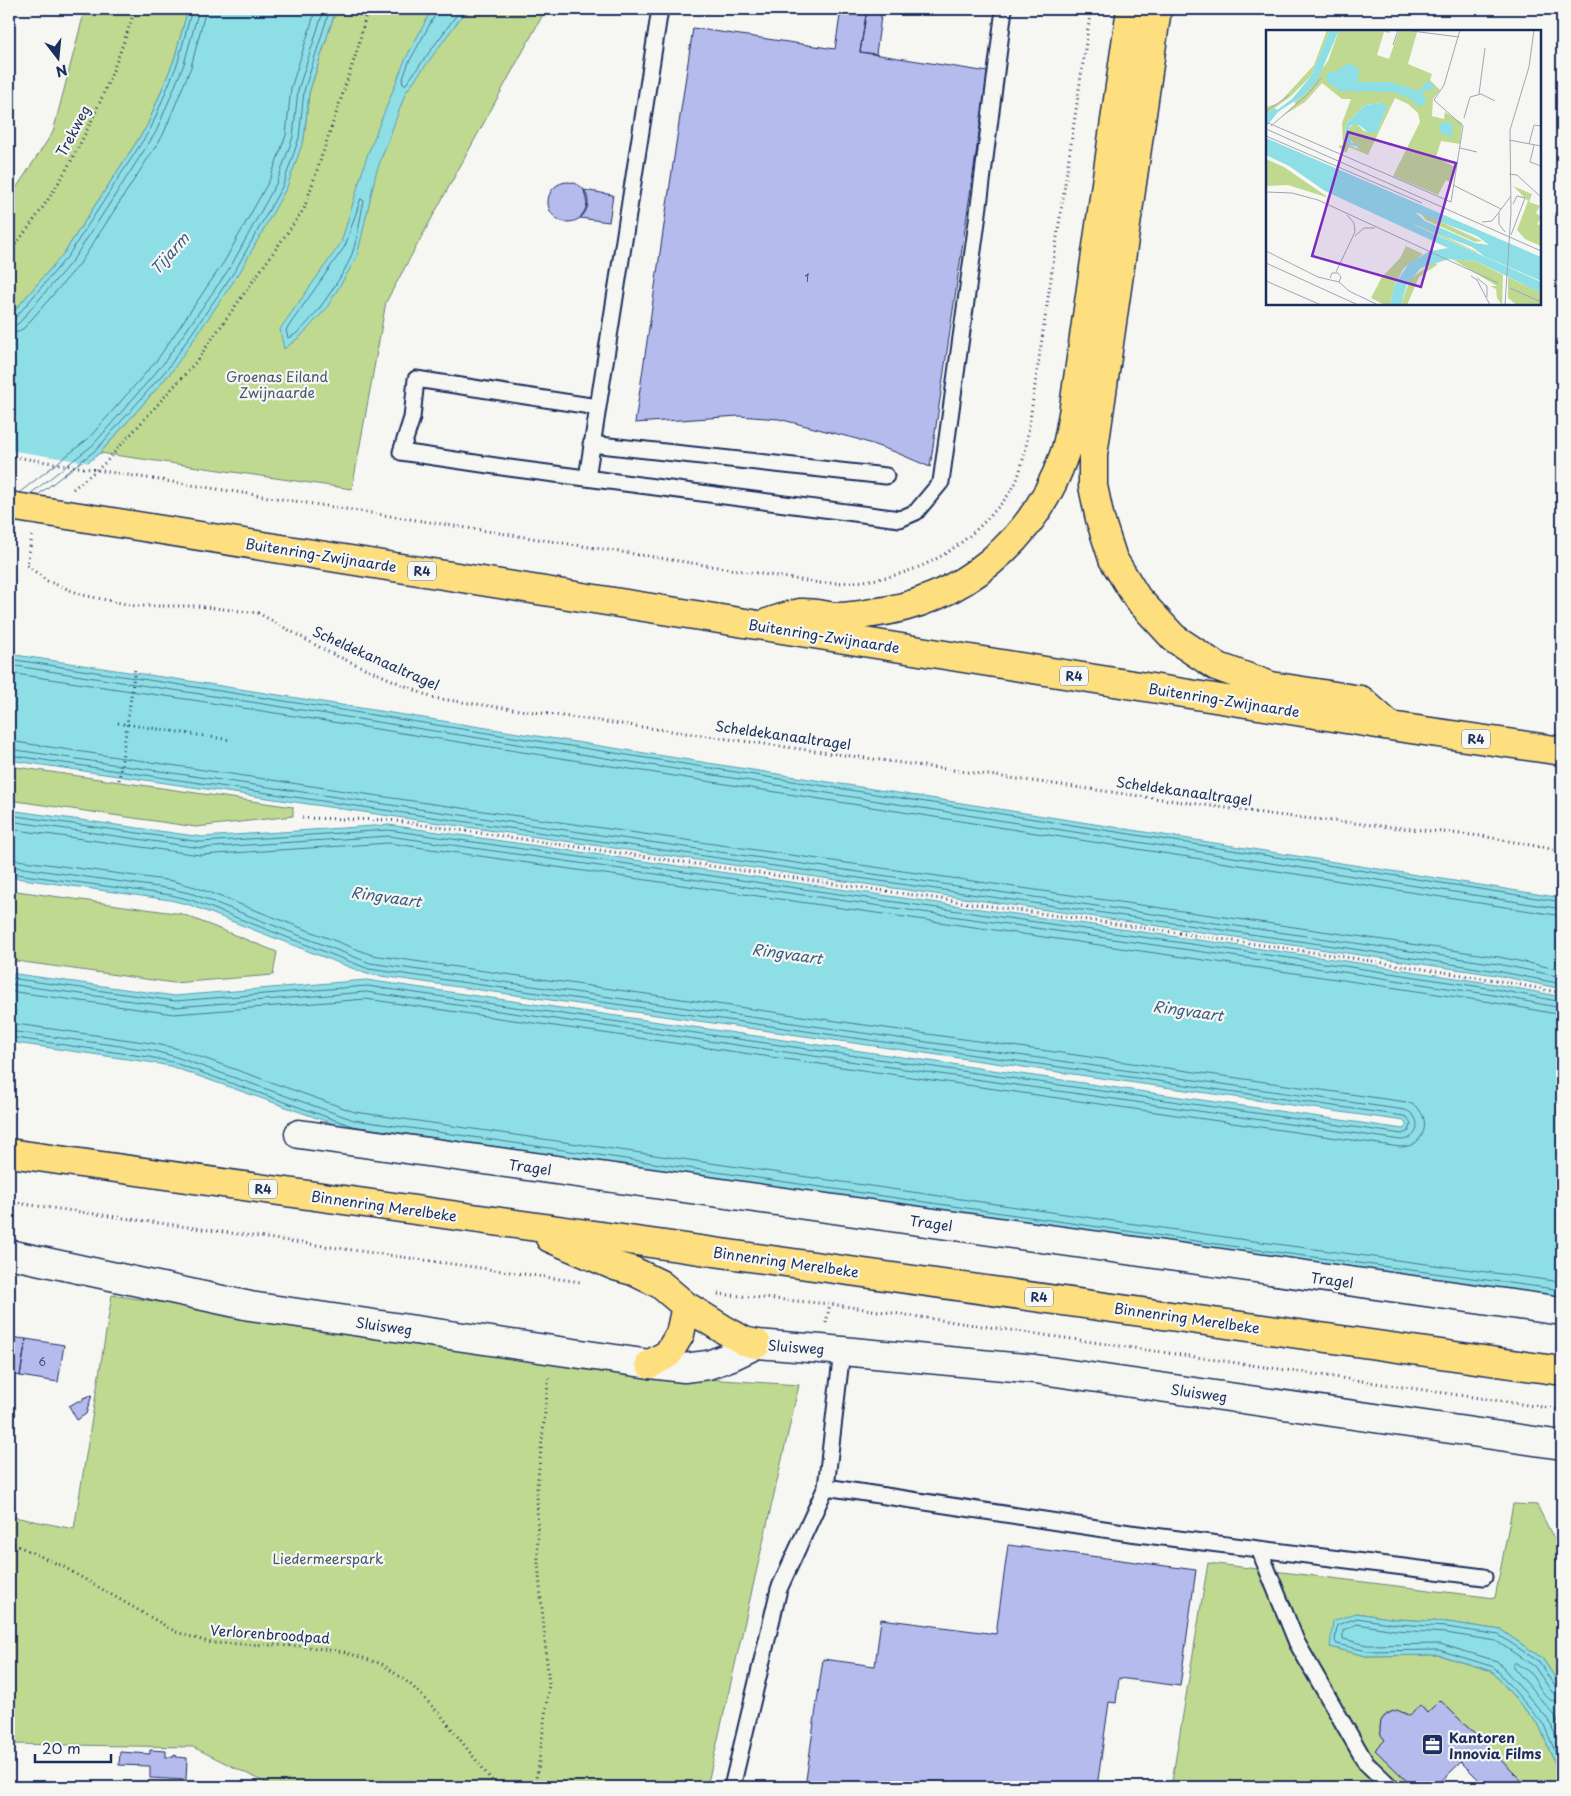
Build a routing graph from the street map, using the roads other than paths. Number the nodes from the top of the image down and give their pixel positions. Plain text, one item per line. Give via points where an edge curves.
1 (660, 9) edge
2 (1004, 9) edge
3 (1131, 9) edge
4 (1157, 9) edge
5 (597, 407) junction
6 (591, 444) junction
7 (886, 476) dead end
8 (587, 478) junction
9 (9, 506) edge
10 (757, 625) junction
11 (1390, 726) junction
12 (1562, 751) edge
13 (300, 1134) dead end
14 (9, 1153) edge
15 (516, 1224) junction
16 (9, 1254) edge
17 (686, 1306) junction
18 (1562, 1311) edge
19 (757, 1344) junction
20 (842, 1351) junction
21 (650, 1364) junction
22 (1562, 1371) edge
23 (1562, 1445) edge
24 (826, 1487) junction
25 (1259, 1549) junction
26 (1484, 1577) dead end
27 (732, 1787) edge
28 (1391, 1787) edge

1 - 5 lane
2 - 8 lane via 941,482 916,512 900,519
3 - 10 highway via 1073,414 1064,454 1049,491 1010,546 979,572 946,591 908,606 874,613 840,617 800,613
4 - 11 highway via 1093,455 1100,519 1113,559 1137,598 1174,638 1216,666 1270,686 1361,700
5 - 6 lane
5 - 8 lane via 416,379 412,418 401,452
6 - 7 lane
6 - 8 lane
9 - 10 highway, Buitenring-Zwijnaarde / R4, bridge
10 - 11 highway, Buitenring-Zwijnaarde / R4
11 - 12 highway, Buitenring-Zwijnaarde / R4
13 - 18 street, Tragel
14 - 15 highway, Binnenring Merelbeke / R4
15 - 17 highway, R4 via 660,1284
15 - 22 highway, Binnenring Merelbeke / R4
16 - 21 street, Sluisweg via 250,1306
17 - 19 highway, R4 via 744,1341
17 - 21 highway via 680,1334 668,1354
19 - 20 street, Sluisweg / R4
19 - 21 street, Sluisweg via 708,1365 684,1368
20 - 23 street, Sluisweg / R4 via 1035,1369
20 - 24 lane
24 - 25 lane
24 - 27 lane via 779,1589
25 - 26 lane
25 - 28 lane via 1297,1643 1366,1763

